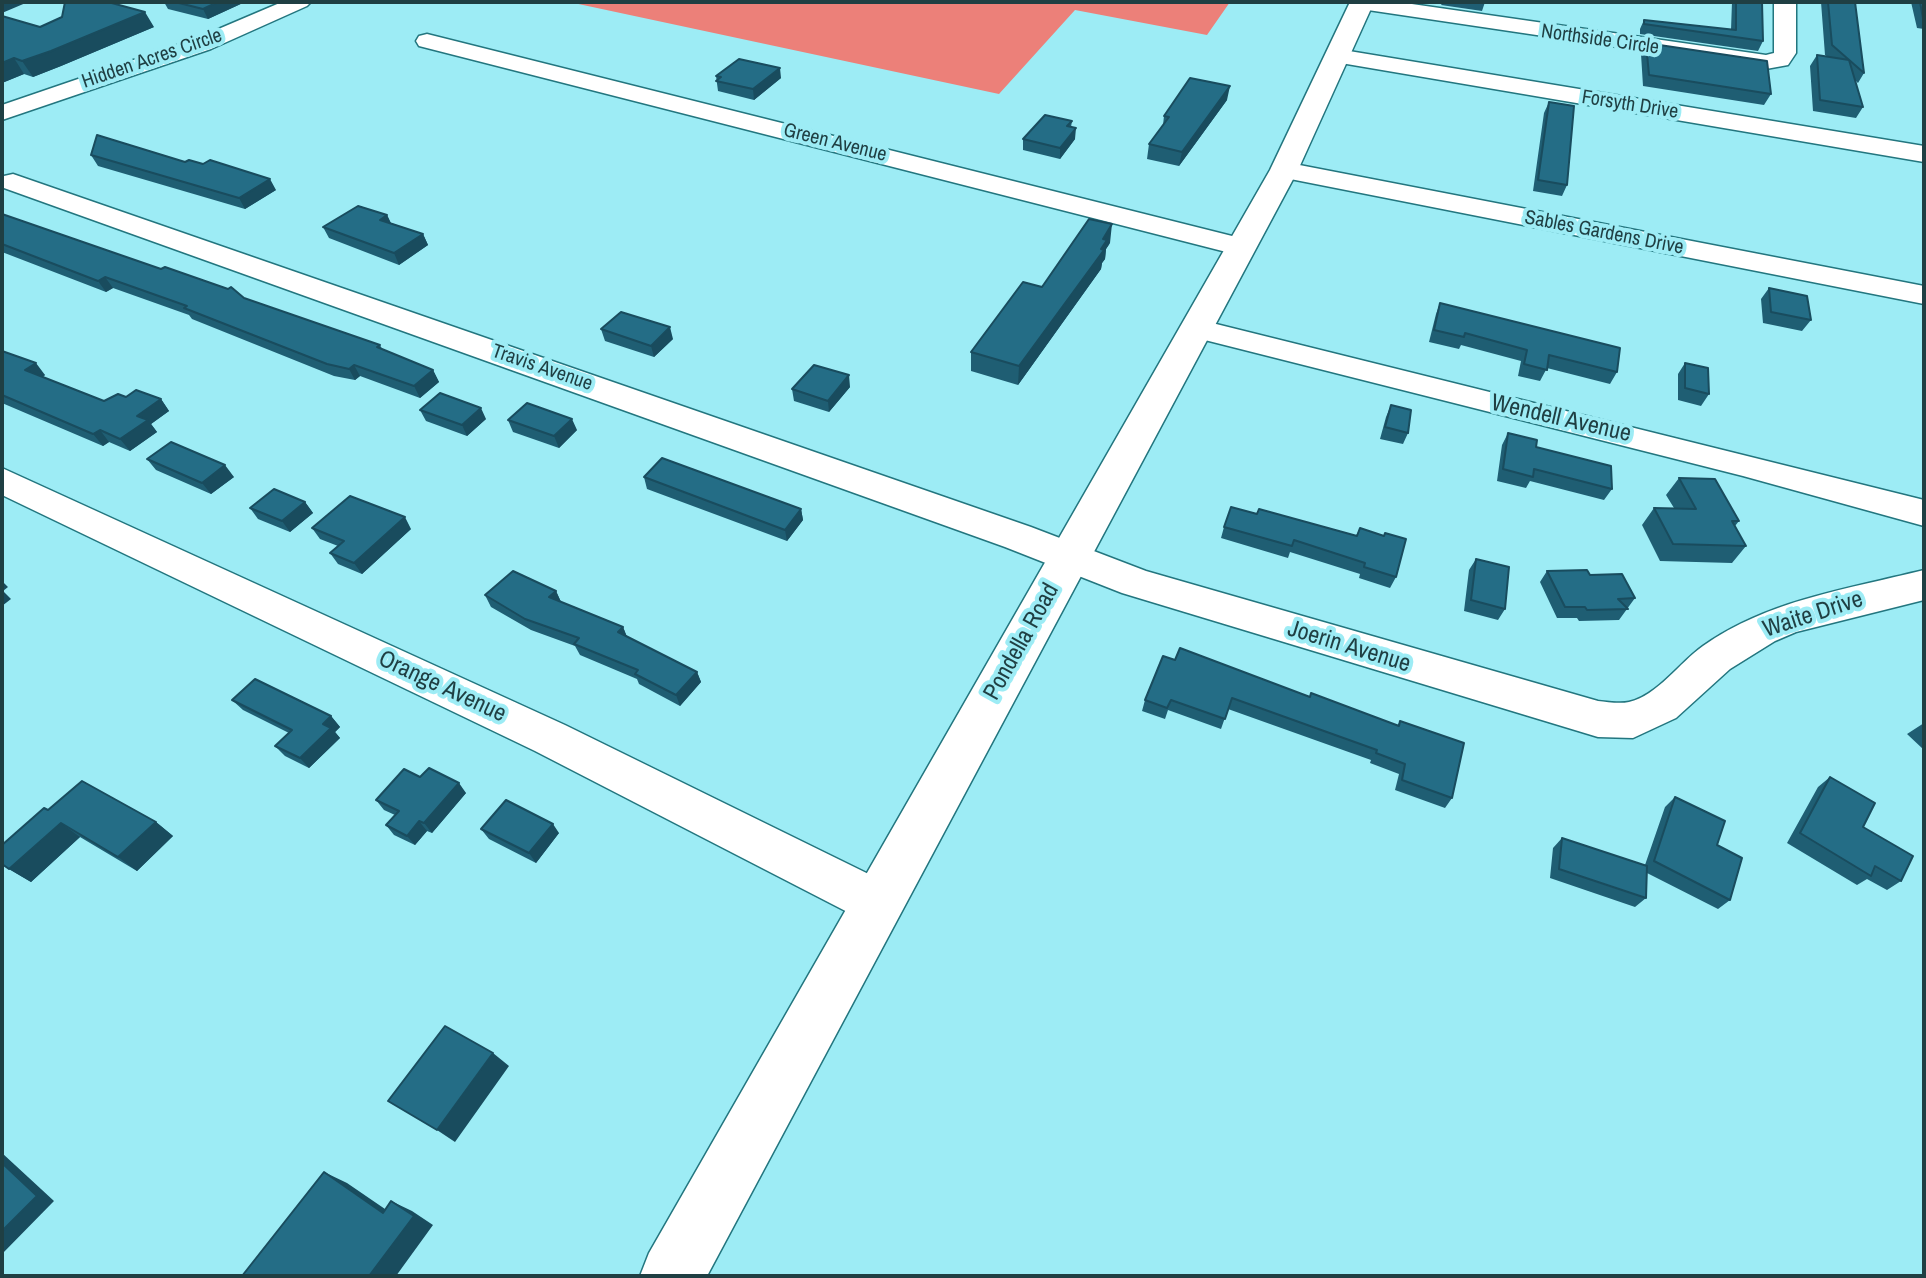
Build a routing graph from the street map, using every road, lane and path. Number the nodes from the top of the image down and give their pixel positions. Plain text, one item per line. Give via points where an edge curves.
1 (300, 2) edge
2 (1785, 2) edge
3 (1361, 3) edge
4 (427, 41) dead end
5 (1337, 56) junction
6 (2, 113) edge
7 (1924, 154) edge
8 (1284, 170) junction
9 (13, 182) dead end
10 (1242, 247) junction
11 (1924, 295) edge
12 (1196, 328) junction
13 (2, 480) edge
14 (1924, 513) edge
15 (1070, 557) junction
16 (1924, 585) edge
17 (1633, 720) joint
18 (878, 903) junction
19 (672, 1276) edge

1 - 6 street, Hidden Acres Circle via 203,44
2 - 3 street, Northside Circle via 1785,53 1780,60 1766,62
3 - 5 main road, Pondella Road
4 - 10 street, Green Avenue
5 - 7 street, Forsyth Drive
5 - 8 main road, Pondella Road
8 - 10 main road, Pondella Road
8 - 11 street, Sables Gardens Drive
9 - 15 street, Travis Avenue
10 - 12 main road, Pondella Road
12 - 14 street, Wendell Avenue
12 - 15 main road, Pondella Road
13 - 18 street, Orange Avenue via 550,738
15 - 17 street, Joerin Avenue via 1136,583 1424,670 1598,719
15 - 18 main road, Pondella Road
16 - 17 street, Waite Drive via 1761,630 1716,658 1661,706
18 - 19 main road, Pondella Road

